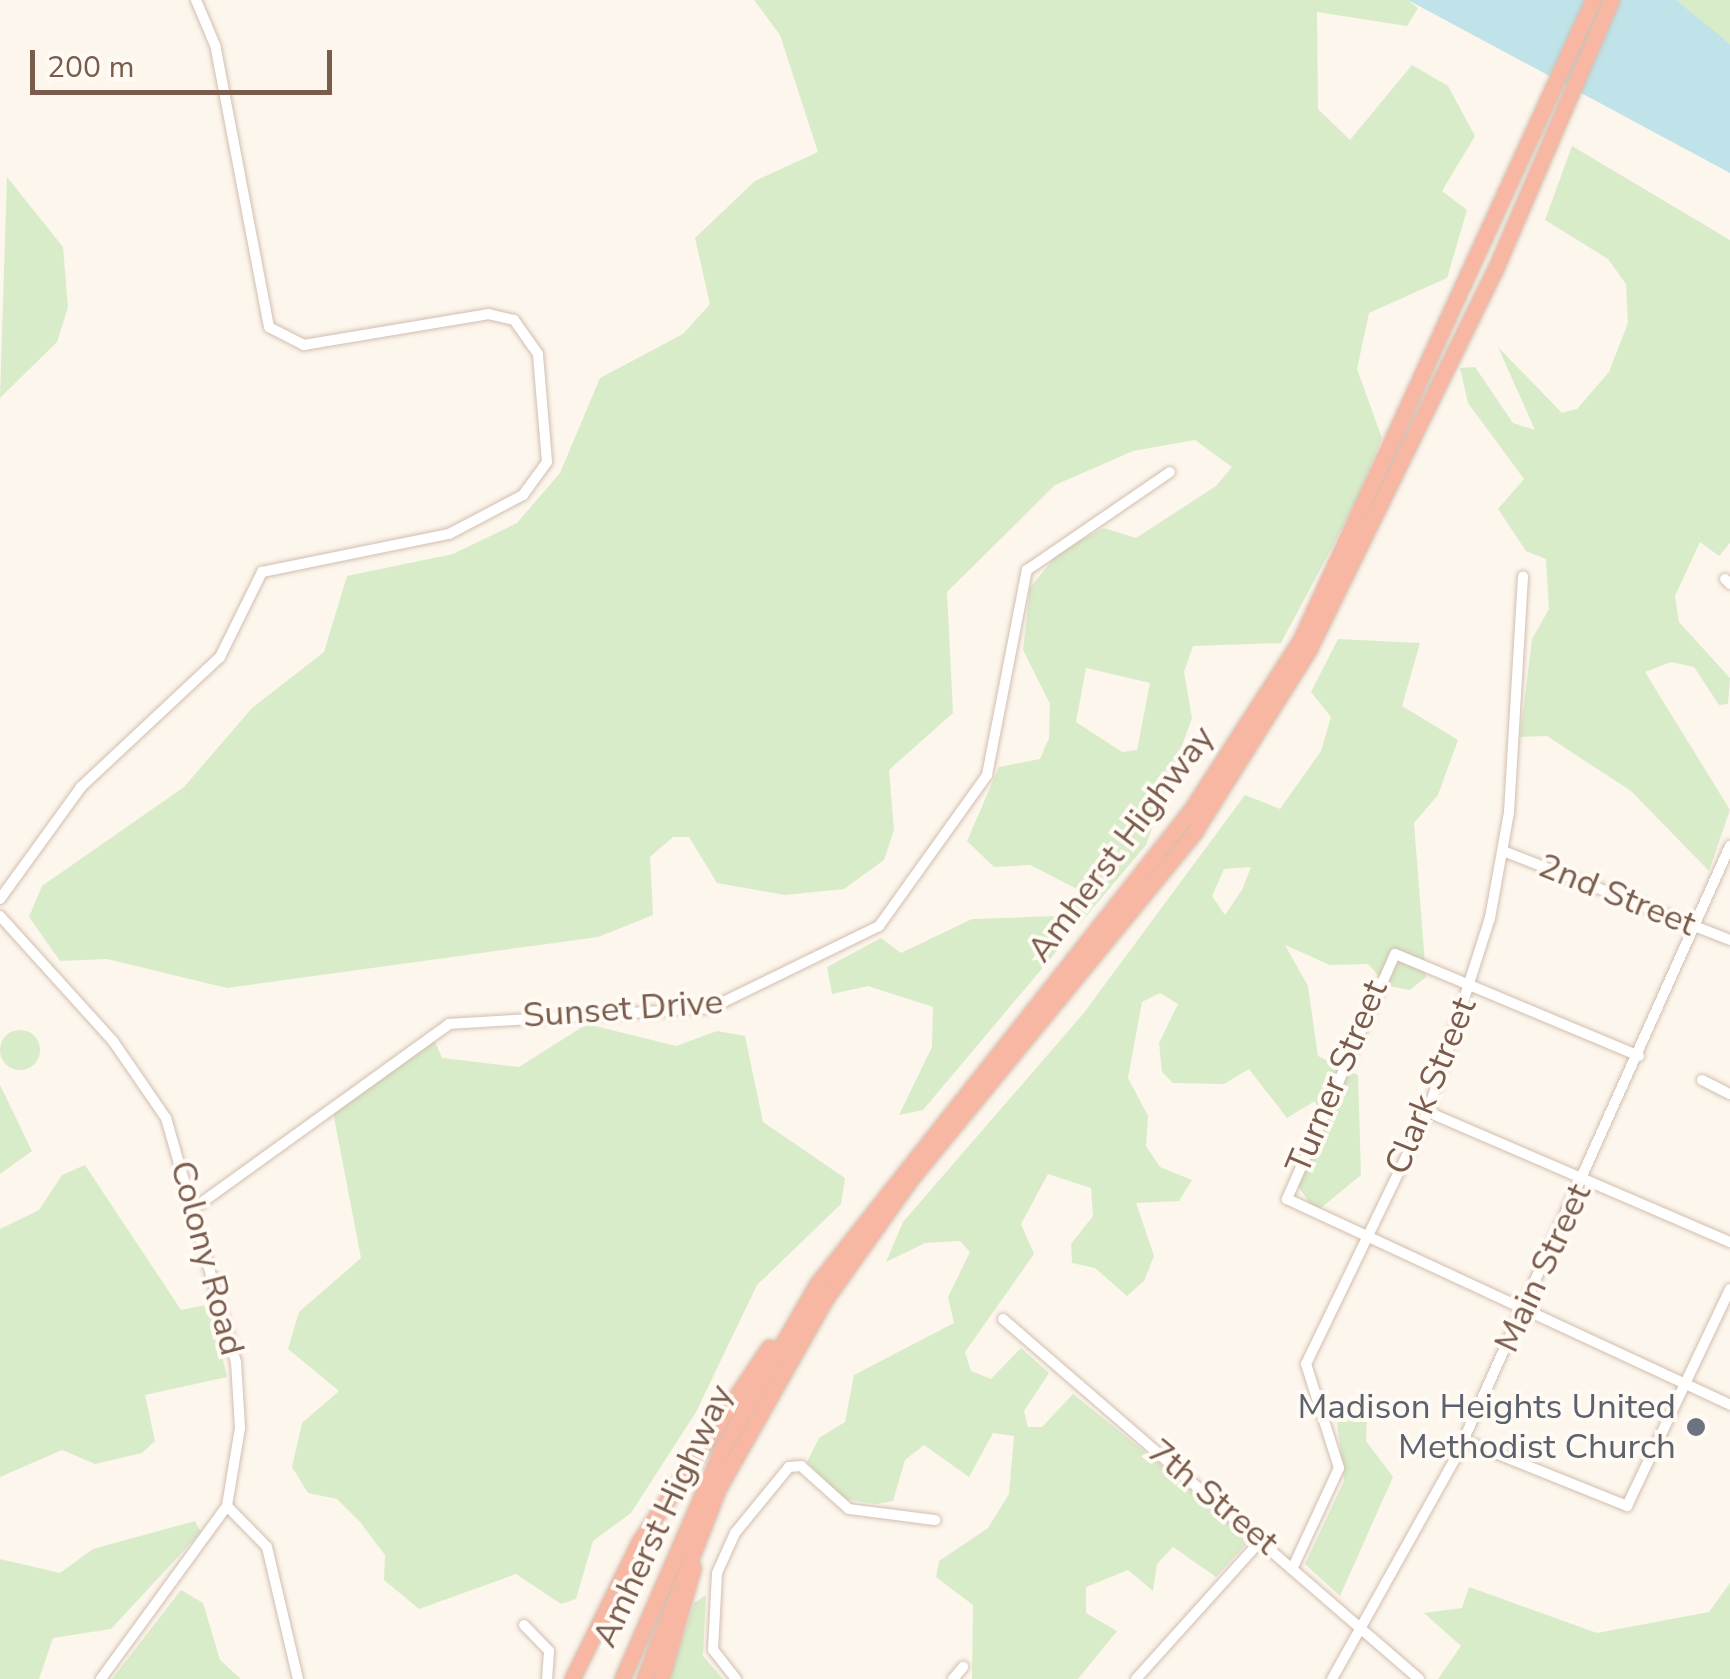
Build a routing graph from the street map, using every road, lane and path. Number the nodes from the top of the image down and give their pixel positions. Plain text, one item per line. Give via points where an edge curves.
1 (196, 0) edge
2 (1593, 0) edge
3 (1611, 0) edge
4 (1531, 160) junction
5 (1170, 472) dead end
6 (1523, 576) dead end
7 (1730, 846) edge
8 (1504, 851) junction
9 (0, 899) edge
10 (0, 916) edge
11 (1696, 932) junction
12 (1730, 940) edge
13 (1471, 984) junction
14 (1639, 1056) junction
15 (1702, 1080) dead end
16 (1730, 1094) edge
17 (1428, 1112) junction
18 (1584, 1178) junction
19 (197, 1206) junction
20 (1364, 1241) junction
21 (1730, 1242) edge
22 (818, 1284) junction
23 (1730, 1289) edge
24 (1524, 1311) junction
25 (1003, 1319) dead end
26 (1686, 1387) junction
27 (1730, 1405) edge
28 (752, 1423) junction
29 (1463, 1440) junction
30 (227, 1506) junction
31 (935, 1520) dead end
32 (1262, 1539) junction
33 (1294, 1565) junction
34 (524, 1625) dead end
35 (1365, 1627) junction
36 (964, 1667) dead end
37 (102, 1679) edge
38 (298, 1679) edge
39 (547, 1679) edge
40 (572, 1679) edge
41 (622, 1679) edge
42 (644, 1679) edge
43 (661, 1679) edge
44 (736, 1679) edge
45 (953, 1679) edge
46 (1136, 1679) edge
47 (1332, 1679) edge
48 (1418, 1679) edge

1 - 9 street via 214,45 270,328 304,345 489,314 514,320 538,354 547,462 523,495 439,538 262,572 220,657 82,787
2 - 4 highway, Amherst Highway
3 - 4 highway, Amherst Highway
4 - 22 highway, Amherst Highway via 1332,580 1257,713 1119,905
4 - 28 highway, Amherst Highway via 1340,590 1230,781 870,1234
5 - 19 street, Sunset Drive via 1027,570 988,775 879,926 712,1008 455,1022
6 - 8 street, Clark Street
7 - 11 street, Main Street
8 - 11 street, 2nd Street
8 - 13 street, Clark Street
10 - 19 street, Colony Road via 137,1070 171,1131
11 - 12 street, 2nd Street
11 - 14 street, Main Street
13 - 14 street
13 - 17 street, Clark Street
13 - 20 street, Turner Street via 1403,952 1390,957 1314,1125 1286,1200
14 - 18 street, Main Street
15 - 16 street
17 - 18 street
17 - 20 street, Clark Street
18 - 21 street
18 - 24 street, Main Street
19 - 30 street, Colony Road via 236,1362 240,1428
20 - 24 street
20 - 33 street, Clark Street via 1306,1364 1339,1468
22 - 40 highway via 682,1471
22 - 41 highway, Amherst Highway via 721,1450
23 - 26 street
24 - 26 street
24 - 29 street, Main Street
25 - 32 street, 7th Street
26 - 27 street
26 - 29 street via 1631,1503 1595,1499
28 - 42 highway, Amherst Highway via 691,1546
28 - 43 highway
29 - 35 street, Main Street
30 - 37 street, Colony Road
30 - 38 street via 267,1547
31 - 44 street via 849,1509 798,1464 735,1533 717,1572 713,1650
32 - 33 street, 7th Street
32 - 46 street
33 - 35 street, 7th Street
34 - 39 street via 548,1650
35 - 47 street, Main Street
35 - 48 street, 7th Street
36 - 45 street

